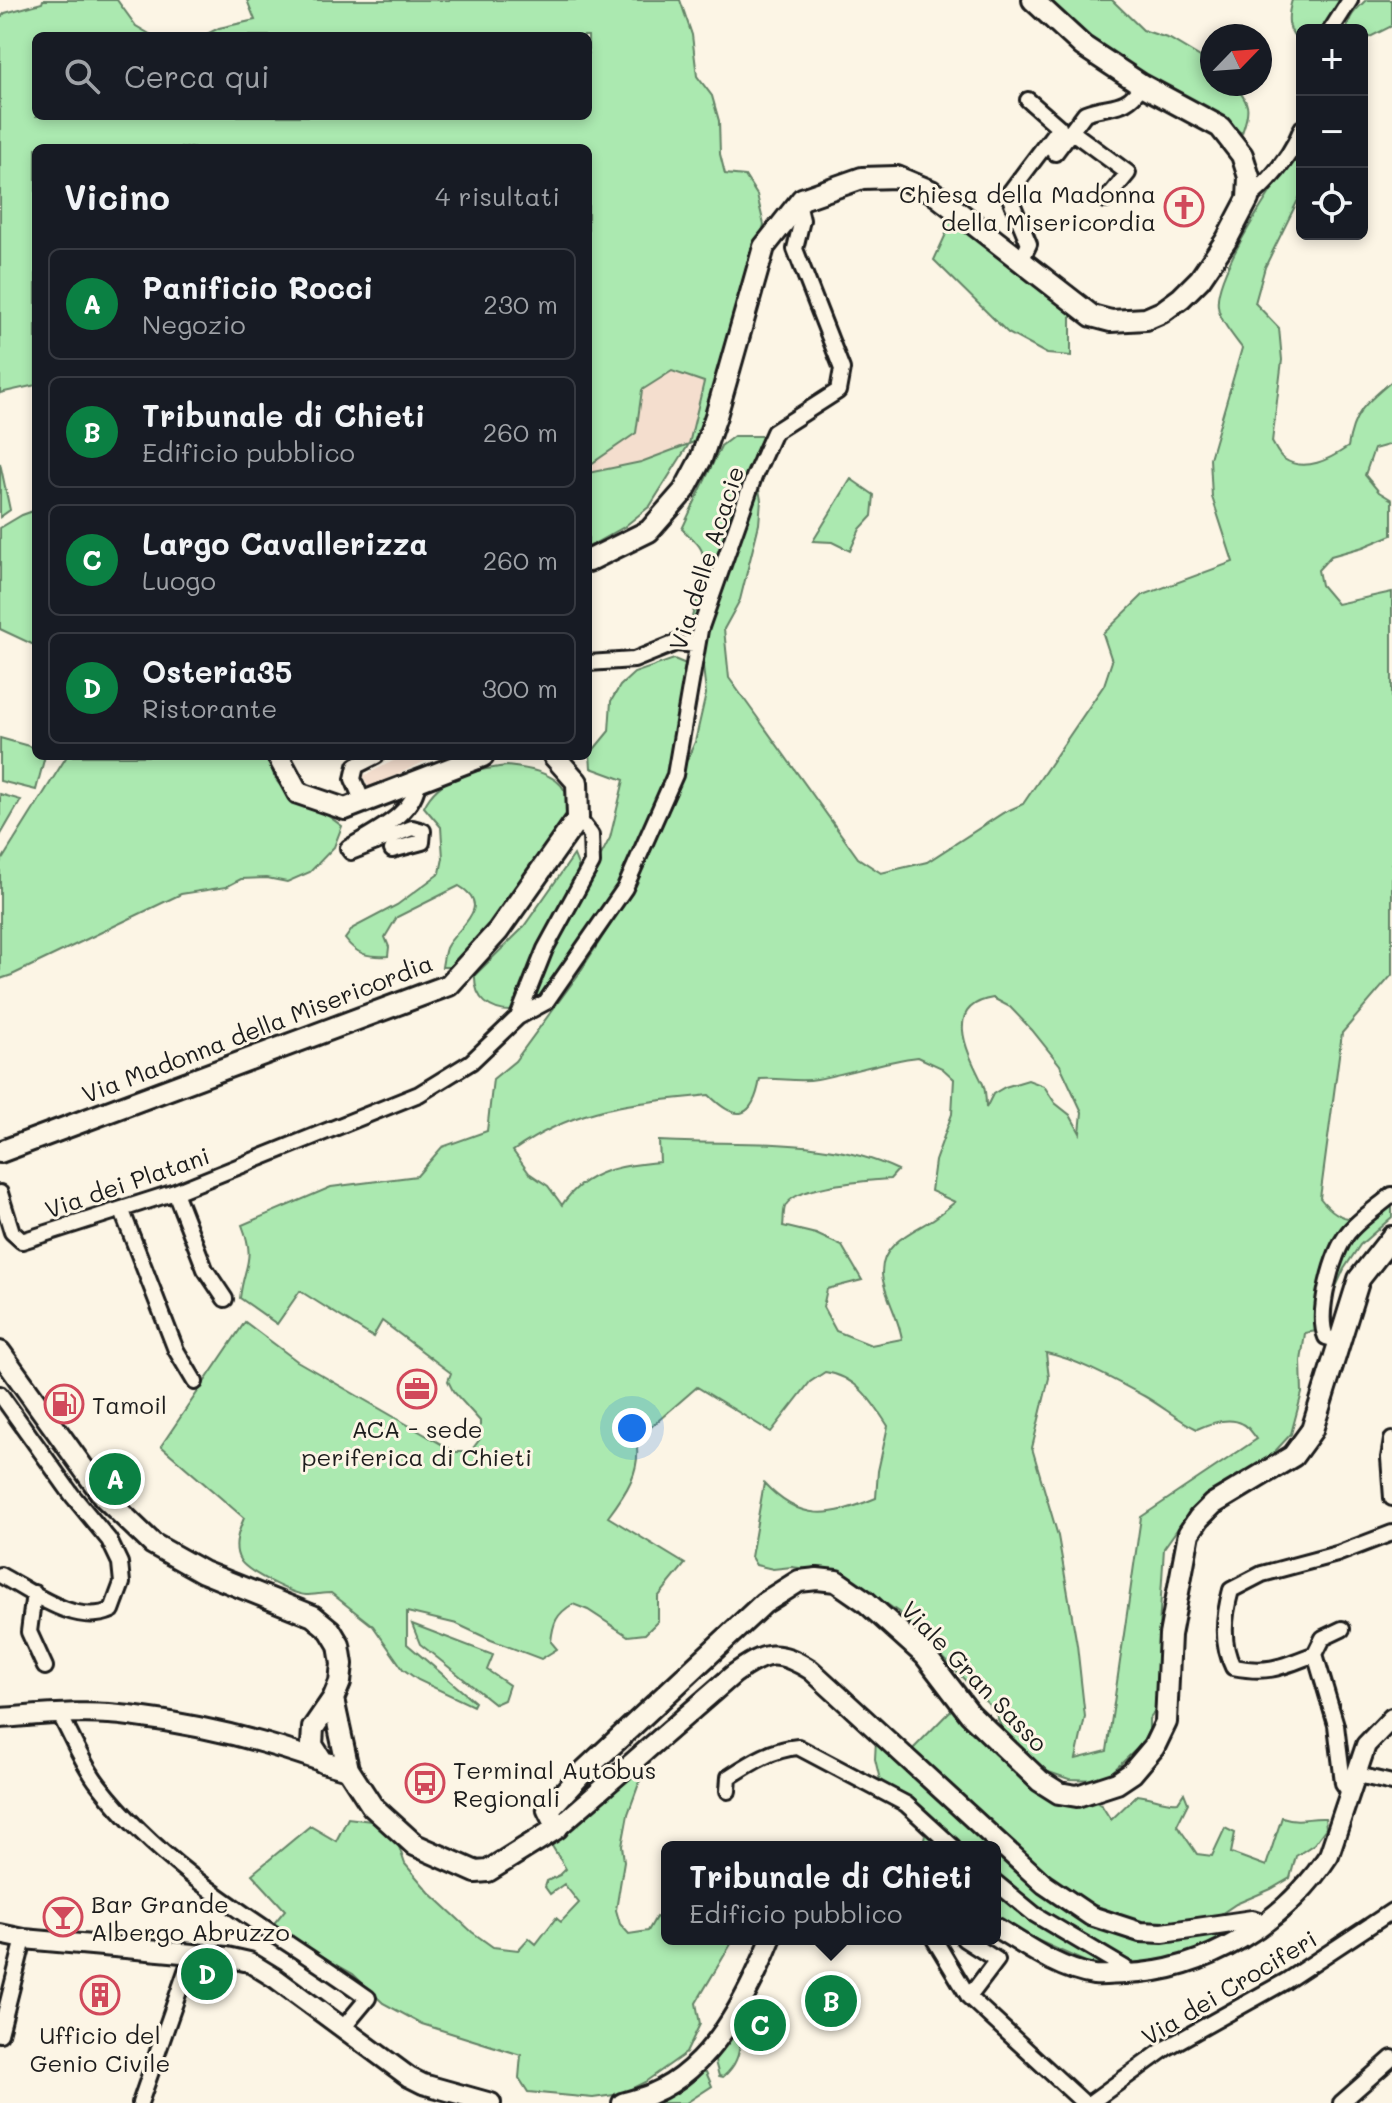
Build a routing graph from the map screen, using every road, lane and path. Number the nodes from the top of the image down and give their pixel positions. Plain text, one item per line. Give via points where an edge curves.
1 (1033, 0) edge
2 (1350, 0) edge
3 (1335, 24) edge
4 (1142, 85) junction
5 (1028, 100) dead end
6 (1071, 131) junction
7 (1296, 144) edge
8 (1055, 153) dead end
9 (1248, 199) junction
10 (1106, 200) dead end
11 (798, 203) junction
12 (1021, 261) junction
13 (592, 559) edge
14 (697, 645) junction
15 (592, 663) edge
16 (280, 760) edge
17 (368, 760) edge
18 (473, 760) edge
19 (558, 760) edge
20 (418, 781) junction
21 (363, 802) junction
22 (578, 818) junction
23 (392, 850) dead end
24 (518, 1017) junction
25 (298, 1143) joint
26 (0, 1152) edge
27 (175, 1192) junction
28 (0, 1193) edge
29 (1392, 1195) edge
30 (122, 1211) junction
31 (1392, 1237) edge
32 (225, 1299) dead end
33 (1340, 1341) junction
34 (0, 1352) edge
35 (195, 1382) dead end
36 (0, 1394) edge
37 (1392, 1440) edge
38 (1392, 1498) edge
39 (1392, 1533) edge
40 (0, 1575) edge
41 (34, 1593) junction
42 (1342, 1629) dead end
43 (1315, 1654) junction
44 (45, 1667) dead end
45 (333, 1699) junction
46 (60, 1715) junction
47 (0, 1718) edge
48 (1392, 1718) edge
49 (313, 1728) junction
50 (277, 1746) junction
51 (345, 1760) junction
52 (323, 1762) junction
53 (1354, 1774) junction
54 (1392, 1783) edge
55 (728, 1791) dead end
56 (1350, 1793) junction
57 (557, 1828) junction
58 (946, 1841) edge
59 (997, 1841) edge
60 (1001, 1845) edge
61 (1001, 1887) edge
62 (1392, 1911) edge
63 (1261, 1923) junction
64 (1001, 1930) edge
65 (0, 1934) edge
66 (24, 1939) junction
67 (769, 1945) edge
68 (938, 1945) edge
69 (973, 1945) edge
70 (192, 1954) junction
71 (1129, 1974) junction
72 (969, 1997) junction
73 (343, 2028) junction
74 (0, 2034) edge
75 (1392, 2058) edge
76 (140, 2103) edge
77 (491, 2103) edge
78 (622, 2103) edge
79 (1087, 2103) edge
80 (1341, 2103) edge

1 - 4 main road via 1083,46
2 - 3 street
4 - 6 street via 1125,104 1085,113
4 - 9 main road via 1220,127 1242,155
5 - 12 street via 1059,127 1010,192 1029,244
6 - 8 street
6 - 10 street via 1128,173
7 - 9 street
9 - 12 main road via 1200,279 1146,319 1092,316
11 - 12 main road via 862,178 897,177 931,191
11 - 13 main road via 764,247 716,416 684,491 649,531
11 - 14 street, Via delle Acacie via 802,220 795,249 842,369 838,391 774,432
14 - 15 street via 676,643 634,660
14 - 24 street, Via delle Acacie via 675,775 625,888 546,1002
16 - 21 main road via 298,793 345,809
17 - 21 street via 356,766 353,779
18 - 20 main road
19 - 22 main road via 577,782
20 - 21 main road
20 - 23 street via 402,813 348,848 351,852 412,828 423,831 422,842
22 - 24 street, Via delle Acacie via 591,835 592,863 545,949
22 - 26 main road, Via Madonna della Misericordia via 498,931 449,985
24 - 25 street, Via delle Acacie via 471,1062 419,1094
25 - 27 street, Via dei Platani
27 - 30 street, Via dei Platani
27 - 32 street via 205,1269
28 - 30 street, Via dei Platani via 12,1232 22,1241
29 - 33 street via 1347,1234 1331,1269 1321,1326 1326,1337
30 - 35 street via 176,1350
31 - 33 main road, Viale Gran Sasso via 1359,1279
33 - 57 main road, Viale Gran Sasso via 1302,1447 1213,1504 1189,1533 1170,1635 1166,1722 1154,1747 1117,1783 1077,1796 1040,1781 970,1714 925,1655 865,1601 836,1581 817,1579 799,1581 764,1603 585,1770 548,1810
34 - 45 main road via 104,1497 153,1544 203,1572 313,1616 330,1630 342,1664
36 - 41 street via 109,1540 120,1563 118,1597 112,1610 99,1616 65,1609
37 - 38 street
39 - 43 street via 1262,1574 1231,1590 1225,1653 1233,1667 1258,1672
40 - 41 street
41 - 44 street via 29,1632
42 - 43 street via 1323,1638
43 - 56 street via 1336,1725 1343,1783
45 - 49 main road
45 - 51 main road
46 - 47 street
46 - 50 street via 129,1715
46 - 73 street via 97,1784 160,1850 227,1904 368,1998
48 - 53 street via 1366,1745
49 - 50 street
49 - 51 main road via 327,1733
49 - 52 main road via 313,1749
50 - 52 street
51 - 52 main road
51 - 57 main road via 361,1792 391,1826 415,1845 476,1872 493,1869
53 - 54 street
53 - 56 street
55 - 58 street via 729,1777 746,1766 779,1749 798,1747 906,1804
56 - 63 street via 1329,1855
57 - 59 street via 734,1674 763,1656 777,1654 811,1670
60 - 63 street via 1044,1884 1091,1916 1140,1932
61 - 71 street
62 - 79 street, Via dei Crociferi via 1286,1981 1166,2048
63 - 71 street via 1204,1958
64 - 71 street via 1056,1962 1094,1975
65 - 66 street
66 - 70 street
66 - 74 street
67 - 78 street via 754,1982 716,2041 684,2073 653,2093
68 - 72 street
69 - 72 street via 997,1960
70 - 73 street via 249,1962
70 - 76 street
72 - 79 street
73 - 77 street via 423,2084
75 - 80 street

